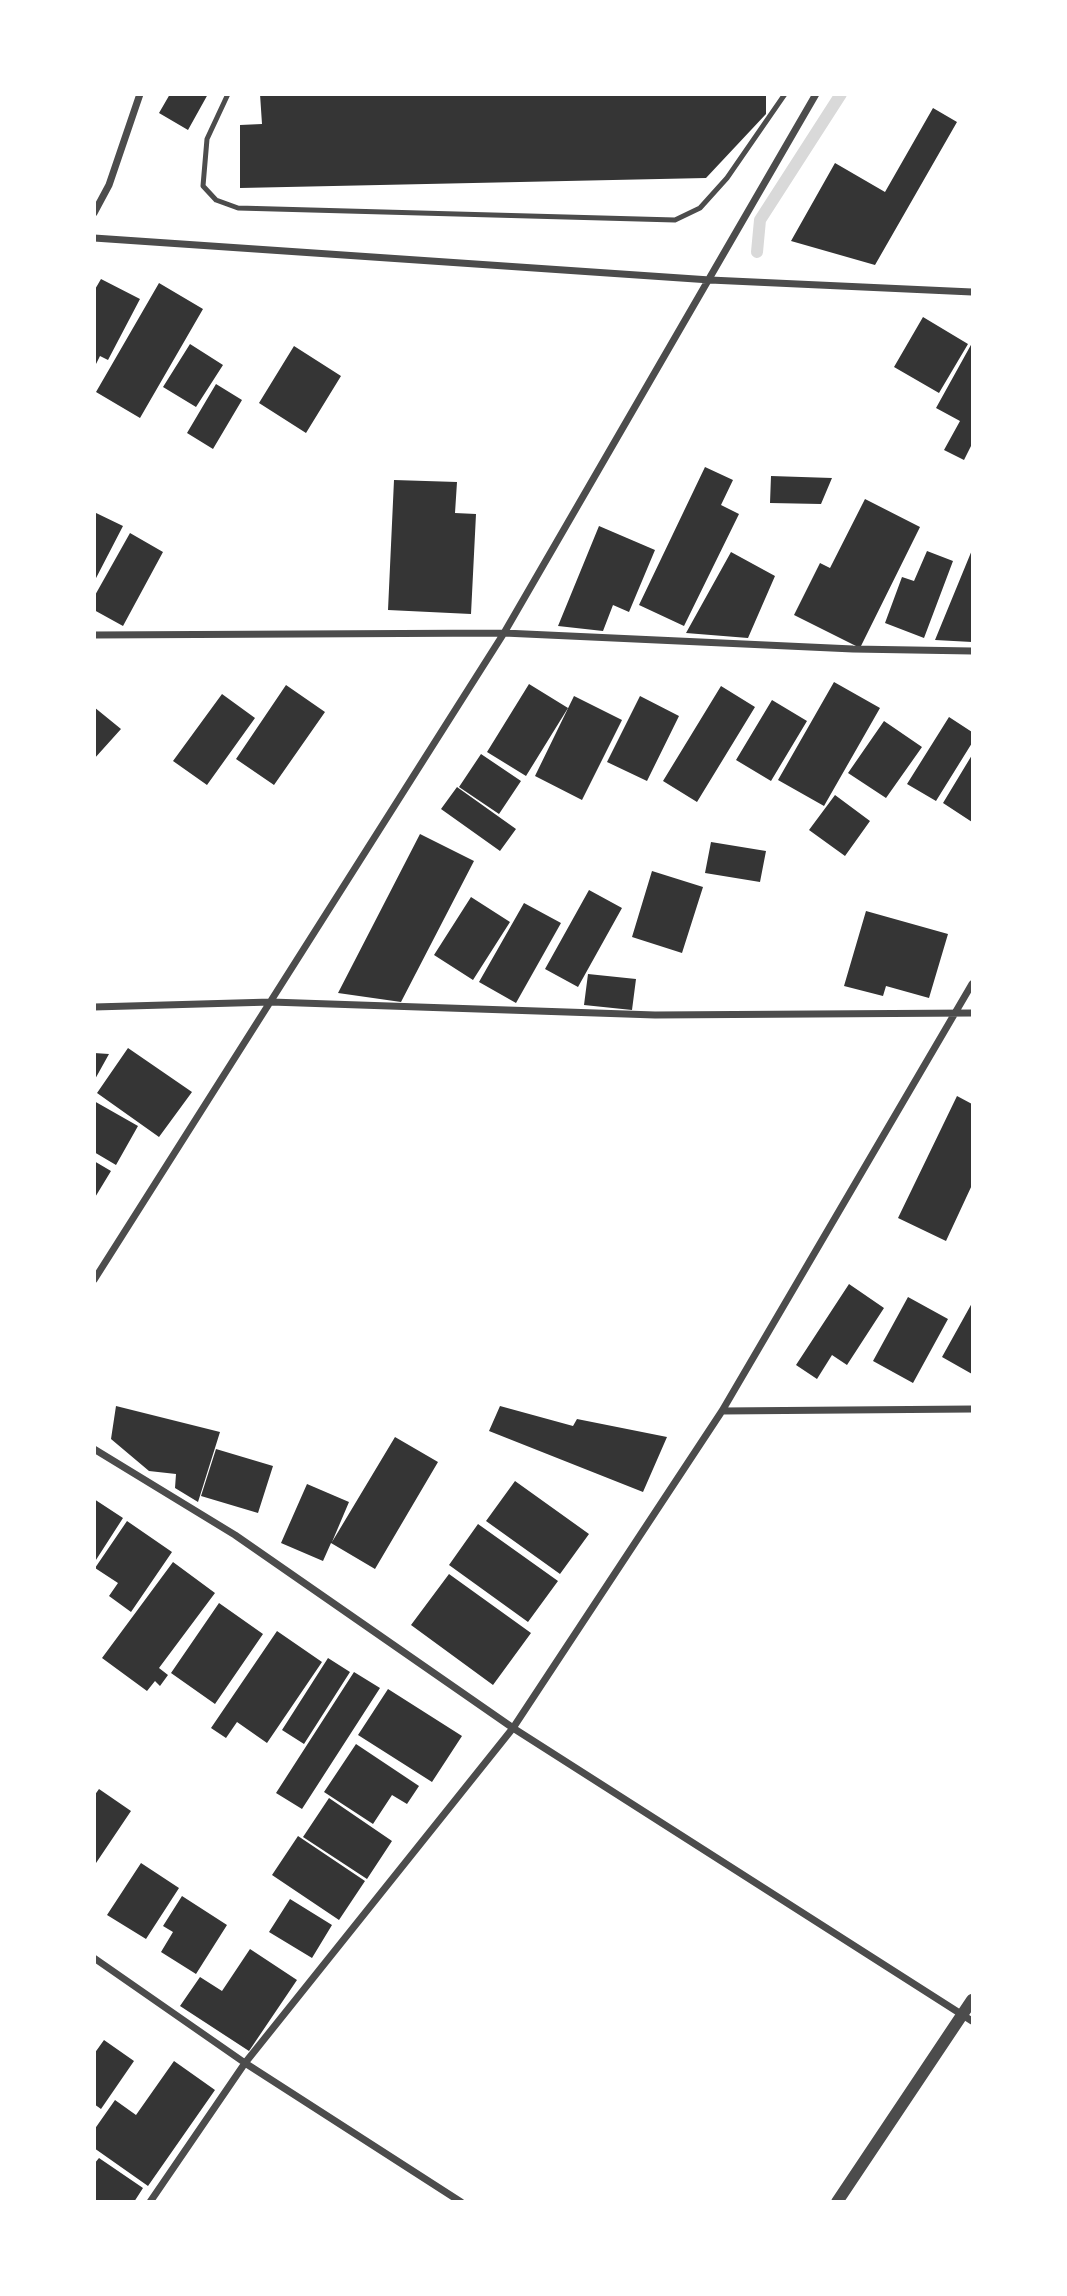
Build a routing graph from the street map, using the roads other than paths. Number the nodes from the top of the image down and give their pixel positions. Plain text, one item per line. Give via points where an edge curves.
1 (140, 94) edge
2 (228, 94) edge
3 (785, 94) edge
4 (816, 94) edge
5 (94, 213) edge
6 (94, 238) edge
7 (710, 280) junction
8 (972, 292) edge
9 (504, 633) junction
10 (94, 635) edge
11 (972, 651) edge
12 (972, 984) edge
13 (271, 1002) junction
14 (94, 1007) edge
15 (955, 1013) junction
16 (972, 1013) edge
17 (94, 1280) edge
18 (972, 1409) edge
19 (722, 1411) junction
20 (94, 1449) edge
21 (513, 1728) junction
22 (94, 1958) edge
23 (972, 2000) edge
24 (967, 2018) edge
25 (245, 2063) junction
26 (150, 2202) edge
27 (461, 2202) edge
28 (837, 2202) edge

1 - 5 street via 109,185
2 - 3 lane via 208,139 203,186 216,200 239,208 675,220 700,208 727,178
4 - 7 street
6 - 7 street
7 - 8 street
7 - 9 street
9 - 10 street
9 - 11 street
9 - 13 street
12 - 15 street
13 - 14 street
13 - 15 street via 655,1015
13 - 17 street
15 - 16 street
15 - 19 street
18 - 19 street
19 - 21 street
20 - 21 street via 235,1535
21 - 24 street
21 - 25 street
22 - 25 street
23 - 24 street
24 - 28 street
25 - 26 street
25 - 27 street

